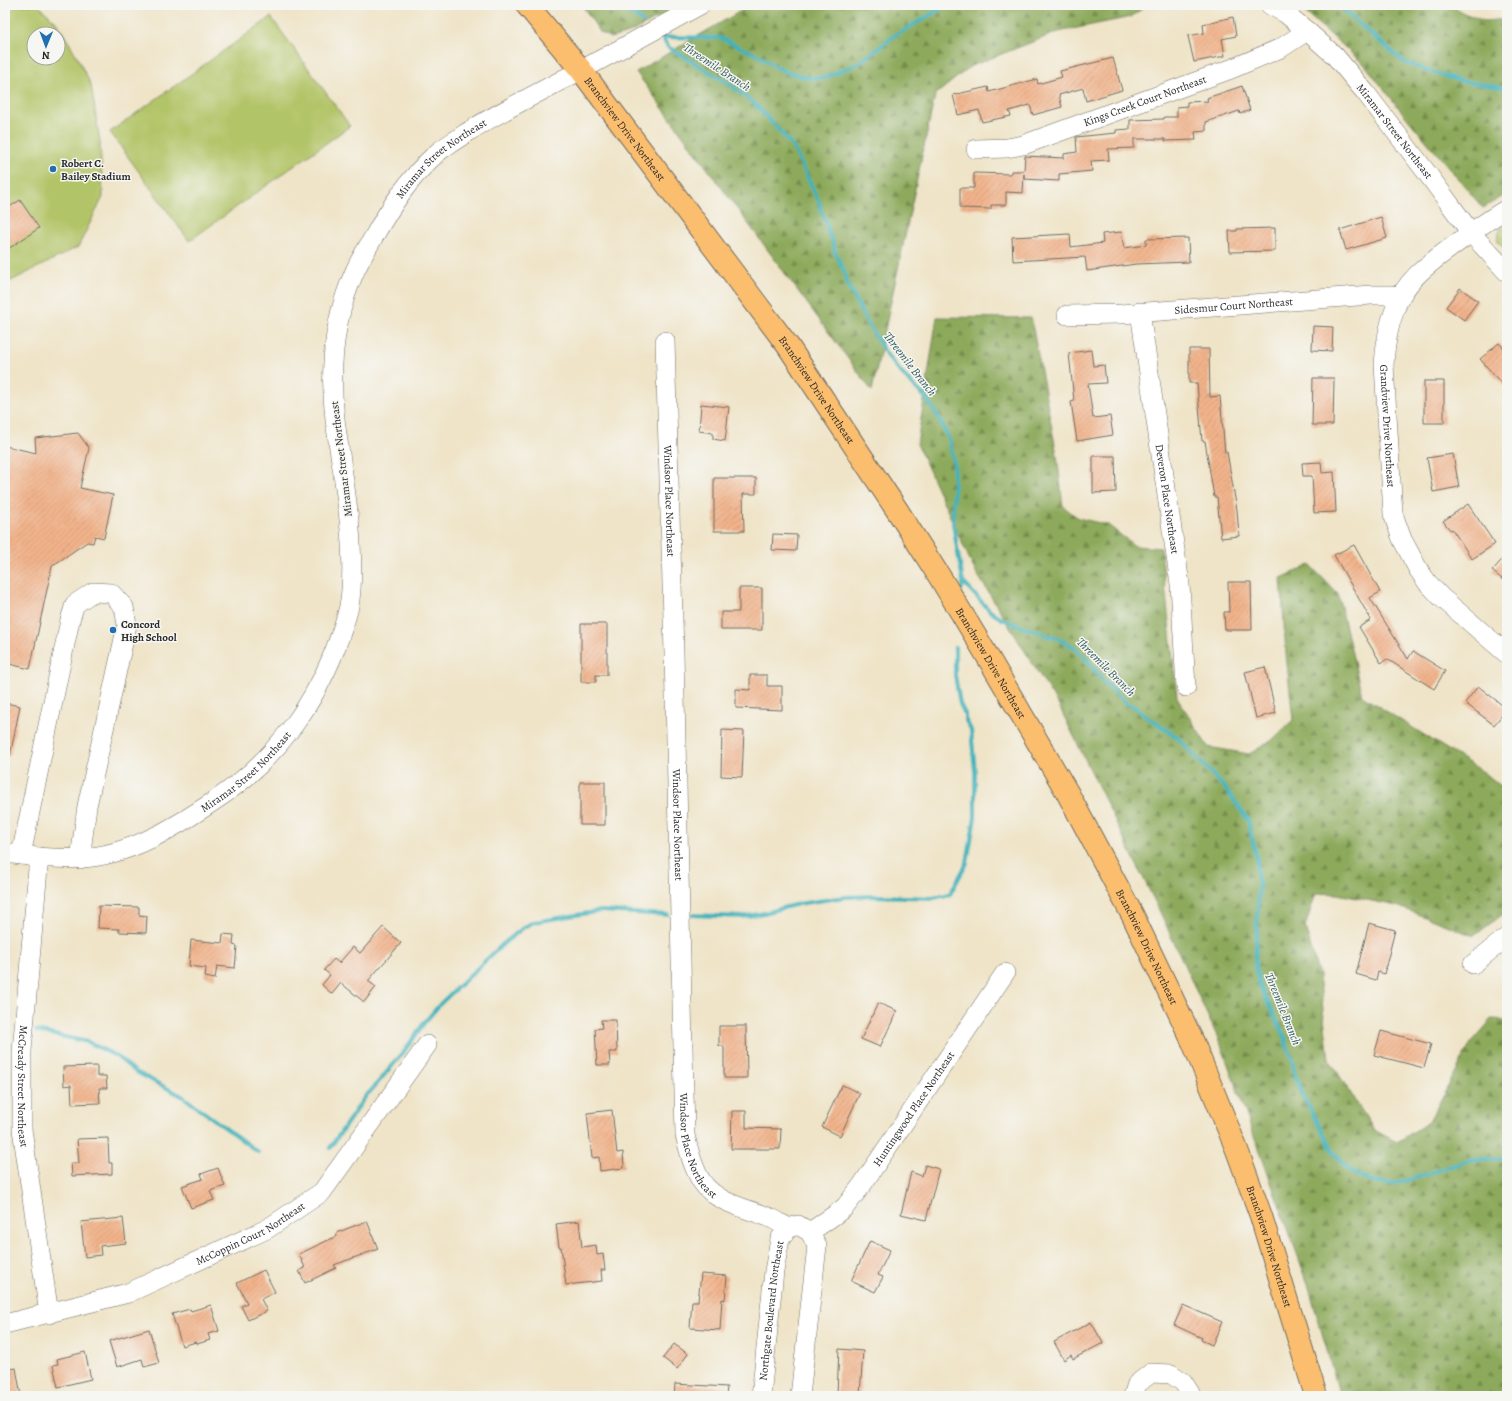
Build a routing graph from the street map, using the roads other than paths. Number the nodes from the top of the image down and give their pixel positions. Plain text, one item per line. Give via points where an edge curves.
1 (527, 5) edge
2 (700, 5) edge
3 (1270, 5) edge
4 (1307, 31) junction
5 (581, 70) junction
6 (976, 149) dead end
7 (1507, 208) edge
8 (1471, 233) junction
9 (1507, 272) edge
10 (1401, 296) junction
11 (1140, 312) junction
12 (1067, 315) dead end
13 (665, 342) dead end
14 (1507, 654) edge
15 (1186, 687) dead end
16 (22, 855) edge
17 (80, 858) junction
18 (1507, 937) edge
19 (1473, 964) dead end
20 (1005, 973) dead end
21 (428, 1045) dead end
22 (789, 1228) junction
23 (810, 1232) junction
24 (49, 1314) junction
25 (5, 1324) edge
26 (761, 1396) edge
27 (800, 1396) edge
28 (1133, 1396) edge
29 (1190, 1396) edge
30 (1316, 1396) edge

1 - 5 main road, Branchview Drive Northeast
2 - 5 street, Miramar Street Northeast
3 - 4 street, Miramar Street Northeast via 1285,13
4 - 6 street, Kings Creek Court Northeast via 1281,48 1023,145
4 - 8 street, Miramar Street Northeast via 1335,56 1365,92
5 - 17 street, Miramar Street Northeast via 485,121 439,151 413,176 390,208 356,268 343,300 337,327 333,368 334,415 351,546 350,602 330,663 314,695 278,746 240,784 184,821 124,850
5 - 30 main road, Branchview Drive Northeast via 792,352 941,579 1067,792 1134,916 1193,1042 1261,1216
7 - 8 street, Grandview Drive Northeast
8 - 9 street, Miramar Street Northeast
8 - 10 street, Grandview Drive Northeast via 1423,268
10 - 11 street, Sidesmur Court Northeast via 1371,295
10 - 14 street, Grandview Drive Northeast via 1395,308 1386,343 1384,366 1393,514 1402,540 1427,582
11 - 12 street, Sidesmur Court Northeast
11 - 15 street, Deveron Place Northeast via 1180,584
13 - 22 street, Windsor Place Northeast via 685,1135 696,1169 714,1194
16 - 17 street, Miramar Street Northeast
16 - 17 street, McCready Street Northeast via 72,614 75,604 94,592 111,594 124,606 127,625 87,806
16 - 24 street, McCready Street Northeast via 22,1129
18 - 19 street
20 - 23 street, Huntingwood Place Northeast via 862,1185 844,1207
21 - 24 street, McCoppin Court Northeast via 322,1192 267,1229 128,1293
22 - 23 street, Windsor Place Northeast via 798,1225
22 - 26 street, Northgate Boulevard Northeast via 780,1239 774,1271
23 - 27 street via 817,1246
24 - 25 street, McCoppin Court Northeast
28 - 29 street via 1137,1384 1151,1373 1170,1374 1183,1382

